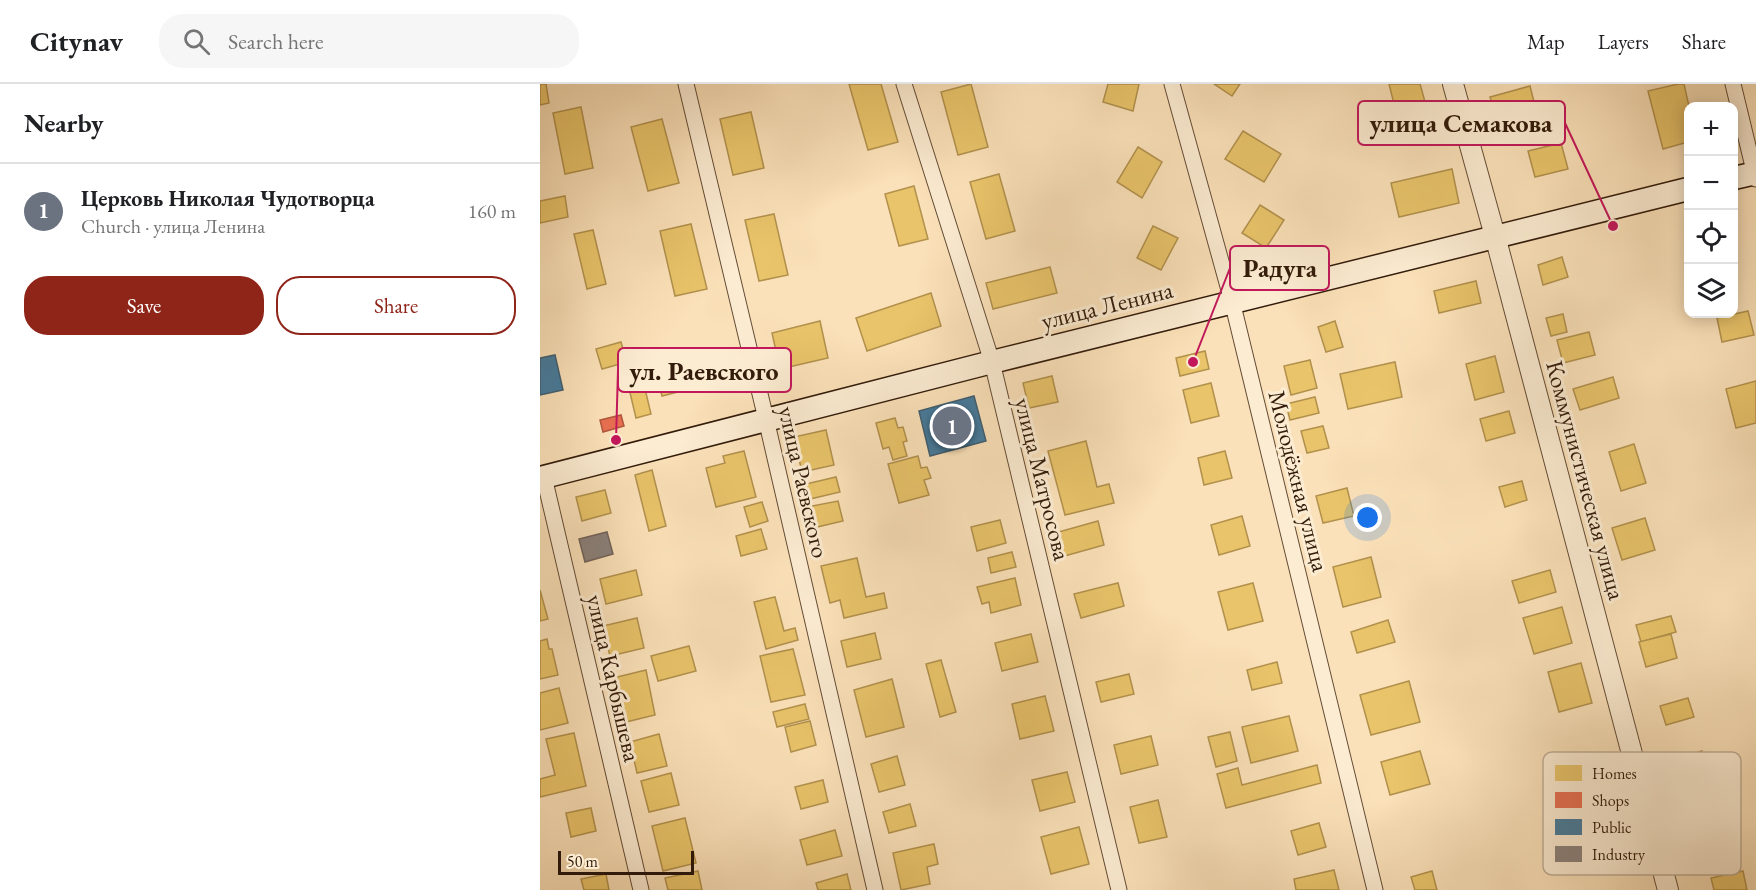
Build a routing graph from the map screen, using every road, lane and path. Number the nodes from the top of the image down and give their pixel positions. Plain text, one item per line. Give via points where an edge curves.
1 (686, 84) edge
2 (904, 84) edge
3 (1172, 84) edge
4 (1453, 84) edge
5 (1733, 84) edge
6 (1750, 176) edge
7 (1684, 190) edge
8 (1495, 236) junction
9 (1232, 302) junction
10 (992, 362) junction
11 (766, 419) junction
12 (542, 478) edge
13 (1631, 752) edge
14 (1664, 875) edge
15 (641, 890) edge
16 (875, 890) edge
17 (1119, 890) edge
18 (1375, 890) edge
19 (1668, 890) edge

1 - 11 street, улица Раевского
2 - 10 street, улица Матросова
3 - 9 street, Молодёжная улица
4 - 8 street, Коммунистическая улица
5 - 6 street
7 - 8 main road, улица Ленина
8 - 9 main road, улица Ленина
8 - 13 street, Коммунистическая улица
9 - 10 main road, улица Ленина
9 - 18 street, Молодёжная улица
10 - 11 main road, улица Ленина
10 - 17 street, улица Матросова
11 - 12 main road, улица Ленина
11 - 16 street, улица Раевского
12 - 15 street, улица Карбышева
14 - 19 street, Коммунистическая улица

